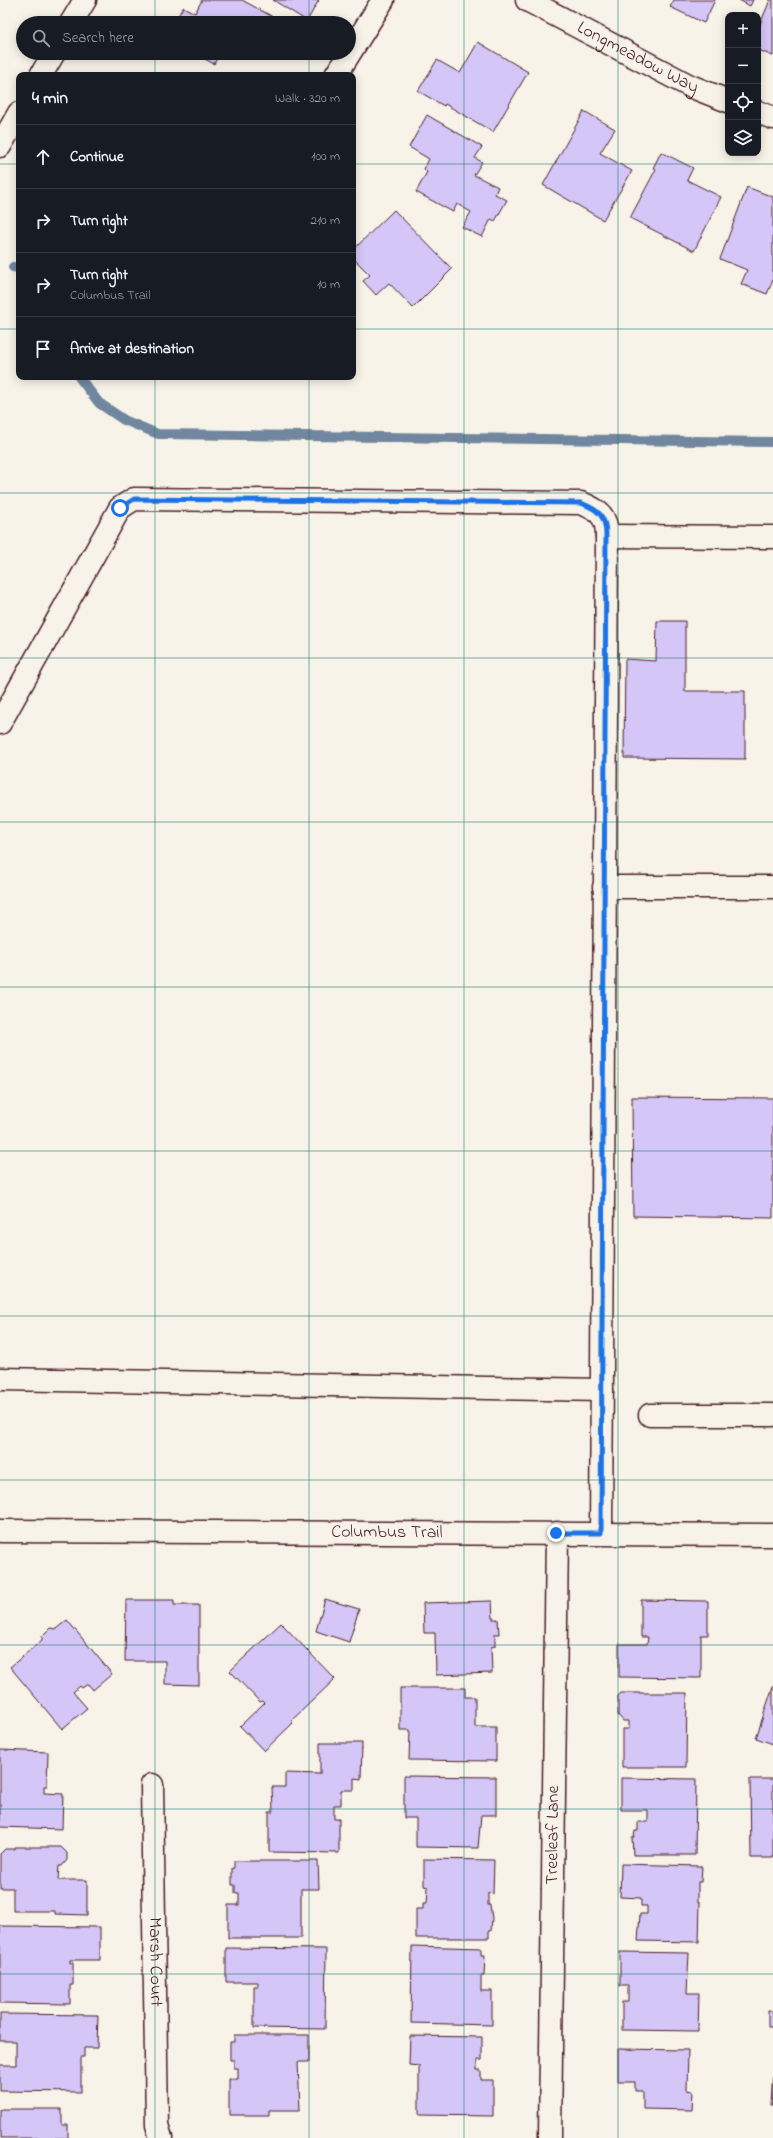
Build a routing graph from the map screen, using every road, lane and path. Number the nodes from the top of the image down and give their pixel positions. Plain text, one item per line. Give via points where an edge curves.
1 (85, 0) edge
2 (383, 0) edge
3 (527, 0) edge
4 (75, 16) edge
5 (356, 43) edge
6 (50, 60) edge
7 (345, 60) edge
8 (43, 72) edge
9 (338, 72) edge
10 (725, 100) edge
11 (761, 113) edge
12 (16, 118) edge
13 (773, 118) edge
14 (0, 146) edge
15 (606, 536) junction
16 (773, 537) edge
17 (0, 723) edge
18 (604, 887) junction
19 (773, 887) edge
20 (0, 1379) edge
21 (602, 1390) junction
22 (650, 1415) dead end
23 (773, 1415) edge
24 (0, 1531) edge
25 (556, 1533) junction
26 (601, 1533) junction
27 (773, 1535) edge
28 (152, 1785) dead end
29 (160, 2138) edge
30 (550, 2138) edge

1 - 4 street
2 - 5 street
3 - 10 street, Longmeadow Way via 690,86
6 - 8 street
7 - 9 street
11 - 13 street
12 - 14 street
15 - 16 street
15 - 17 street via 606,525 602,515 594,508 581,503 134,499 120,508
15 - 18 street
18 - 19 street
18 - 21 street
20 - 21 street
21 - 26 street
22 - 23 street
24 - 25 street, Columbus Trail
25 - 26 street, Columbus Trail
25 - 30 street, Treeleaf Lane
26 - 27 street, Columbus Trail
28 - 29 street, Marsh Court via 157,2125

